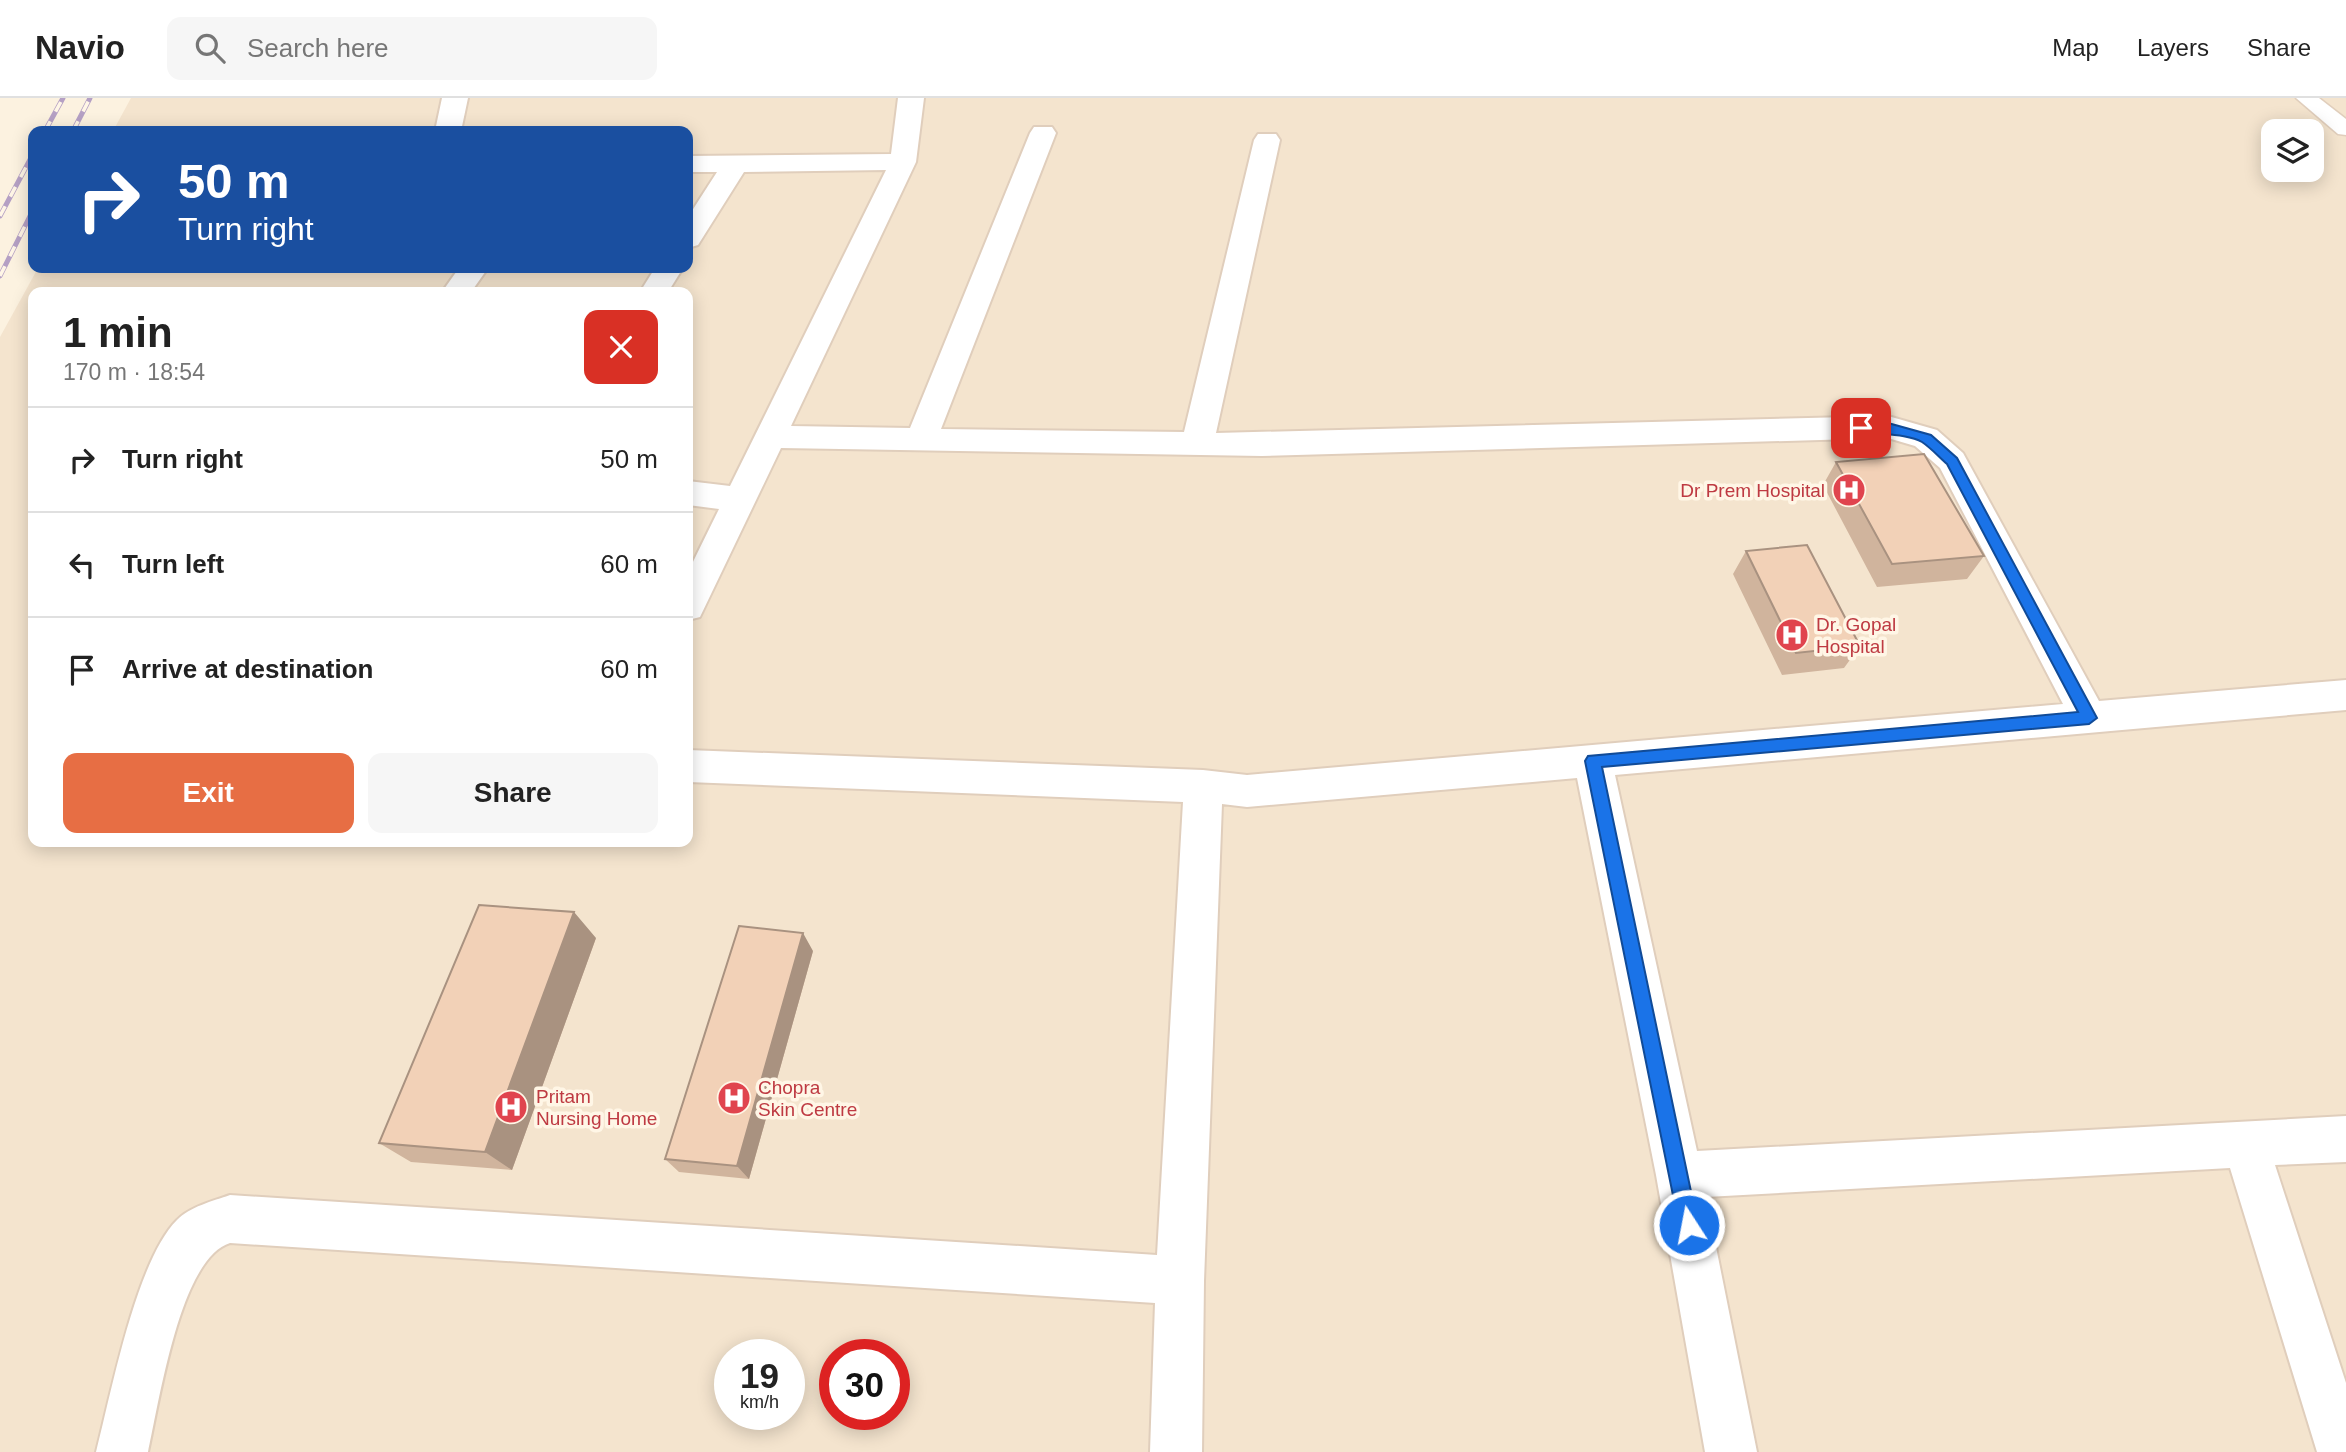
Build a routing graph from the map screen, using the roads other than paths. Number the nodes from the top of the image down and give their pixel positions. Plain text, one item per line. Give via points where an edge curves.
1 (455, 98) edge
2 (911, 98) edge
3 (2306, 98) edge
4 (449, 126) edge
5 (2346, 129) edge
6 (1043, 132) dead end
7 (1267, 140) dead end
8 (903, 162) junction
9 (693, 164) edge
10 (735, 164) junction
11 (693, 231) edge
12 (770, 438) junction
13 (921, 440) junction
14 (1197, 444) junction
15 (693, 494) edge
16 (740, 499) junction
17 (693, 597) edge
18 (2346, 695) edge
19 (2089, 718) junction
20 (1593, 761) junction
21 (693, 766) edge
22 (1203, 786) junction
23 (2346, 1139) edge
24 (2245, 1144) junction
25 (1679, 1175) junction
26 (1180, 1281) junction
27 (121, 1452) edge
28 (1176, 1452) edge
29 (1731, 1452) edge
30 (2343, 1452) edge

1 - 4 street
2 - 8 street
3 - 5 lane
6 - 13 street
7 - 14 street
8 - 10 street
8 - 12 street
9 - 10 street
10 - 11 street
12 - 13 street
12 - 16 street
13 - 14 street
14 - 19 street via 1888,427 1926,438 1952,461
15 - 16 street
16 - 17 street
18 - 19 street
19 - 20 street
20 - 22 street via 1247,791
20 - 25 street
21 - 22 street
22 - 26 street
23 - 24 street
24 - 25 street
24 - 30 street
25 - 29 street
26 - 27 street via 230,1219 193,1237 178,1257
26 - 28 street

